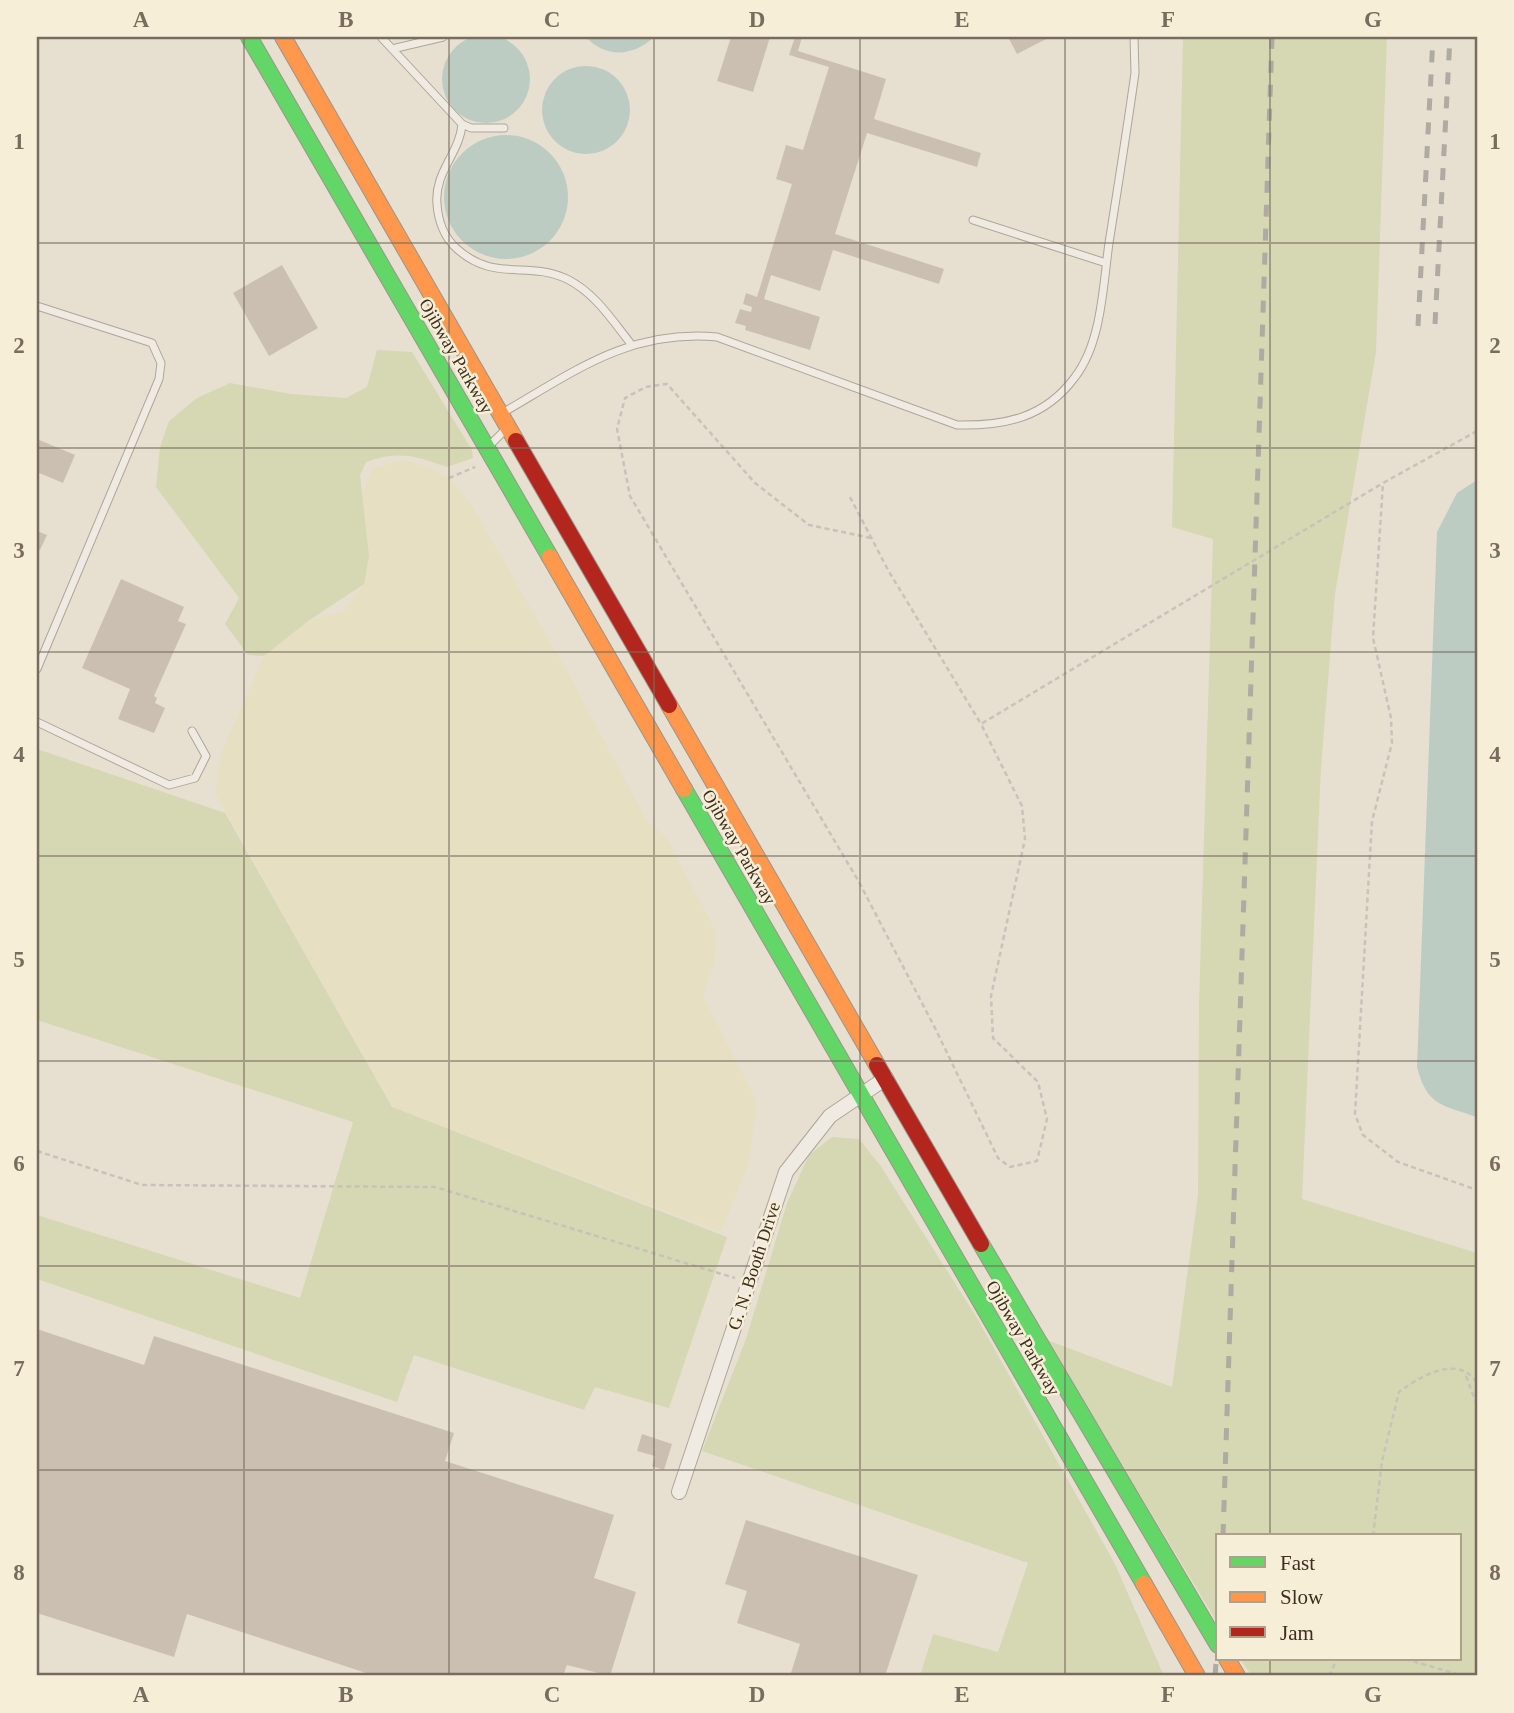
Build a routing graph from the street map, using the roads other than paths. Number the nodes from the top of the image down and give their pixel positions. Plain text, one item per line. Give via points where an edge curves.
1 (249, 37) edge
2 (283, 37) edge
3 (380, 37) edge
4 (443, 37) edge
5 (1134, 37) edge
6 (392, 49) junction
7 (462, 124) junction
8 (504, 128) dead end
9 (973, 220) dead end
10 (1106, 263) junction
11 (37, 306) edge
12 (631, 344) junction
13 (503, 421) junction
14 (490, 454) junction
15 (37, 669) edge
16 (37, 722) edge
17 (192, 731) dead end
18 (886, 1078) junction
19 (860, 1094) junction
20 (680, 1492) dead end
21 (1216, 1641) edge
22 (1228, 1660) edge
23 (1197, 1676) edge
24 (1237, 1676) edge

1 - 14 main road, Ojibway Parkway via 354,209
2 - 13 main road, Ojibway Parkway via 369,196
3 - 6 lane
4 - 6 lane
5 - 10 lane via 1135,73
6 - 7 lane
7 - 8 lane
7 - 12 lane via 461,136 438,182 440,224 451,243 482,267 565,278 595,299
9 - 10 lane
10 - 12 lane via 1097,323 1077,375 1058,397 1028,415 996,425 957,425 716,337 691,334
11 - 15 lane via 152,343 161,363 159,379
12 - 13 lane via 601,357
13 - 14 lane
13 - 18 main road, Ojibway Parkway
14 - 19 main road, Ojibway Parkway
16 - 17 lane via 169,785 195,778 206,756
18 - 19 street, G. N. Booth Drive
18 - 21 main road, Ojibway Parkway
19 - 20 street, G. N. Booth Drive via 821,1125 786,1172
19 - 23 main road, Ojibway Parkway
22 - 24 main road

